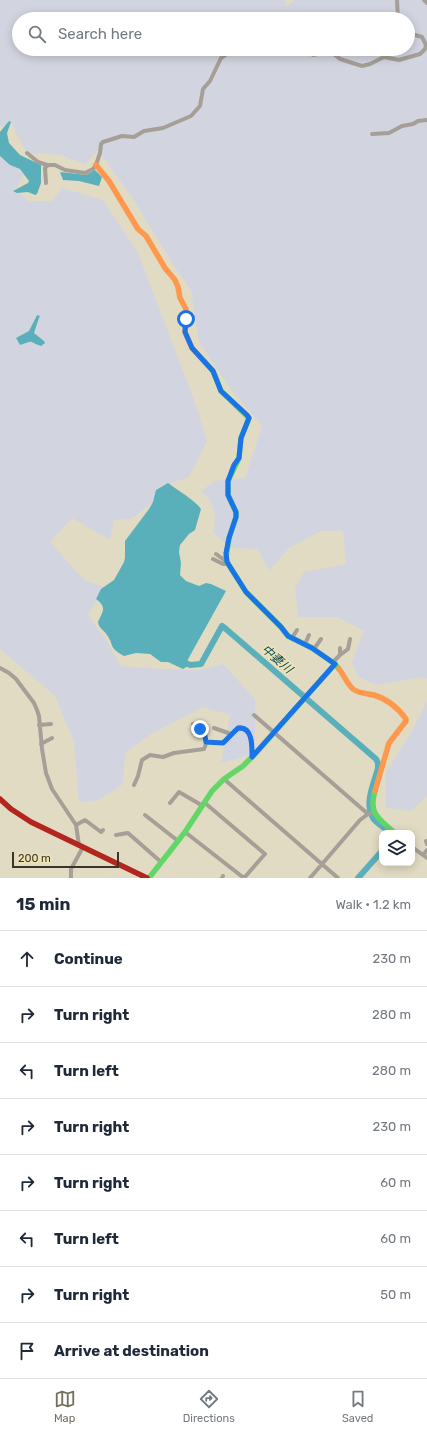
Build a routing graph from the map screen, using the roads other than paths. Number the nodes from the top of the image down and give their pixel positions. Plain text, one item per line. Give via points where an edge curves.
1 (397, 0) edge
2 (424, 0) edge
3 (427, 3) edge
4 (398, 12) edge
5 (415, 35) edge
6 (415, 55) edge
7 (224, 56) edge
8 (336, 56) edge
9 (413, 56) edge
10 (427, 120) edge
11 (372, 134) dead end
12 (27, 153) dead end
13 (47, 165) junction
14 (96, 165) junction
15 (46, 183) dead end
16 (216, 554) dead end
17 (213, 559) dead end
18 (227, 563) junction
19 (297, 630) dead end
20 (309, 634) dead end
21 (292, 638) junction
22 (350, 639) dead end
23 (321, 640) dead end
24 (305, 644) junction
25 (340, 648) dead end
26 (314, 649) junction
27 (340, 655) junction
28 (334, 663) junction
29 (0, 668) edge
30 (254, 715) dead end
31 (51, 724) dead end
32 (193, 724) dead end
33 (39, 725) junction
34 (214, 728) dead end
35 (274, 733) junction
36 (231, 734) junction
37 (52, 738) dead end
38 (206, 742) junction
39 (41, 744) junction
40 (252, 757) junction
41 (224, 779) junction
42 (134, 785) dead end
43 (0, 799) edge
44 (170, 803) dead end
45 (204, 804) junction
46 (371, 812) junction
47 (145, 815) dead end
48 (76, 825) junction
49 (103, 830) dead end
50 (392, 830) edge
51 (185, 832) junction
52 (116, 835) dead end
53 (178, 841) junction
54 (81, 846) junction
55 (415, 849) edge
56 (427, 850) edge
57 (425, 856) edge
58 (161, 862) junction
59 (323, 864) junction
60 (69, 876) edge
61 (148, 878) edge
62 (244, 878) edge
63 (310, 878) edge
64 (338, 878) edge

1 - 4 street
2 - 3 street
5 - 6 street via 422,37 426,45 424,51
7 - 14 street via 203,89 200,106 191,116 136,136 122,136 103,142
8 - 9 street via 365,66 384,58 399,60
10 - 11 street via 402,126 389,133
12 - 13 street via 38,162
13 - 14 street via 82,173
13 - 15 street
14 - 18 street via 175,280 186,309 185,332 192,348 213,371 221,391 249,418 241,438 239,458 228,481 228,495 236,517 226,553
16 - 18 street
17 - 18 street via 223,564
18 - 21 street via 246,592 286,635
19 - 21 street
20 - 24 street
21 - 24 street
22 - 27 street via 348,649
23 - 26 street
24 - 26 street
25 - 27 street
26 - 28 street
27 - 28 street
28 - 35 street
28 - 46 street via 352,688 383,699 406,720 388,744
29 - 33 street via 16,679 34,703
30 - 35 street
31 - 33 street
32 - 38 street via 202,731
33 - 39 street
34 - 36 street
35 - 40 street
35 - 46 street
36 - 38 street via 223,743
36 - 40 street via 238,728 246,730 251,738
37 - 39 street
38 - 42 street via 204,749 199,751 174,753 163,757 150,755 142,759
39 - 48 street via 49,781
40 - 41 street
41 - 45 street
41 - 59 street
43 - 54 street via 31,822
44 - 45 street via 179,792
45 - 51 street
45 - 62 street via 265,854
46 - 50 street
46 - 59 street via 360,820
47 - 53 street
48 - 49 street via 85,820 101,832
48 - 54 street
51 - 53 street
51 - 62 street
52 - 58 street via 128,833
53 - 58 street
54 - 60 street
54 - 61 street
55 - 57 street
56 - 57 street
58 - 61 street
59 - 63 street
59 - 64 street

